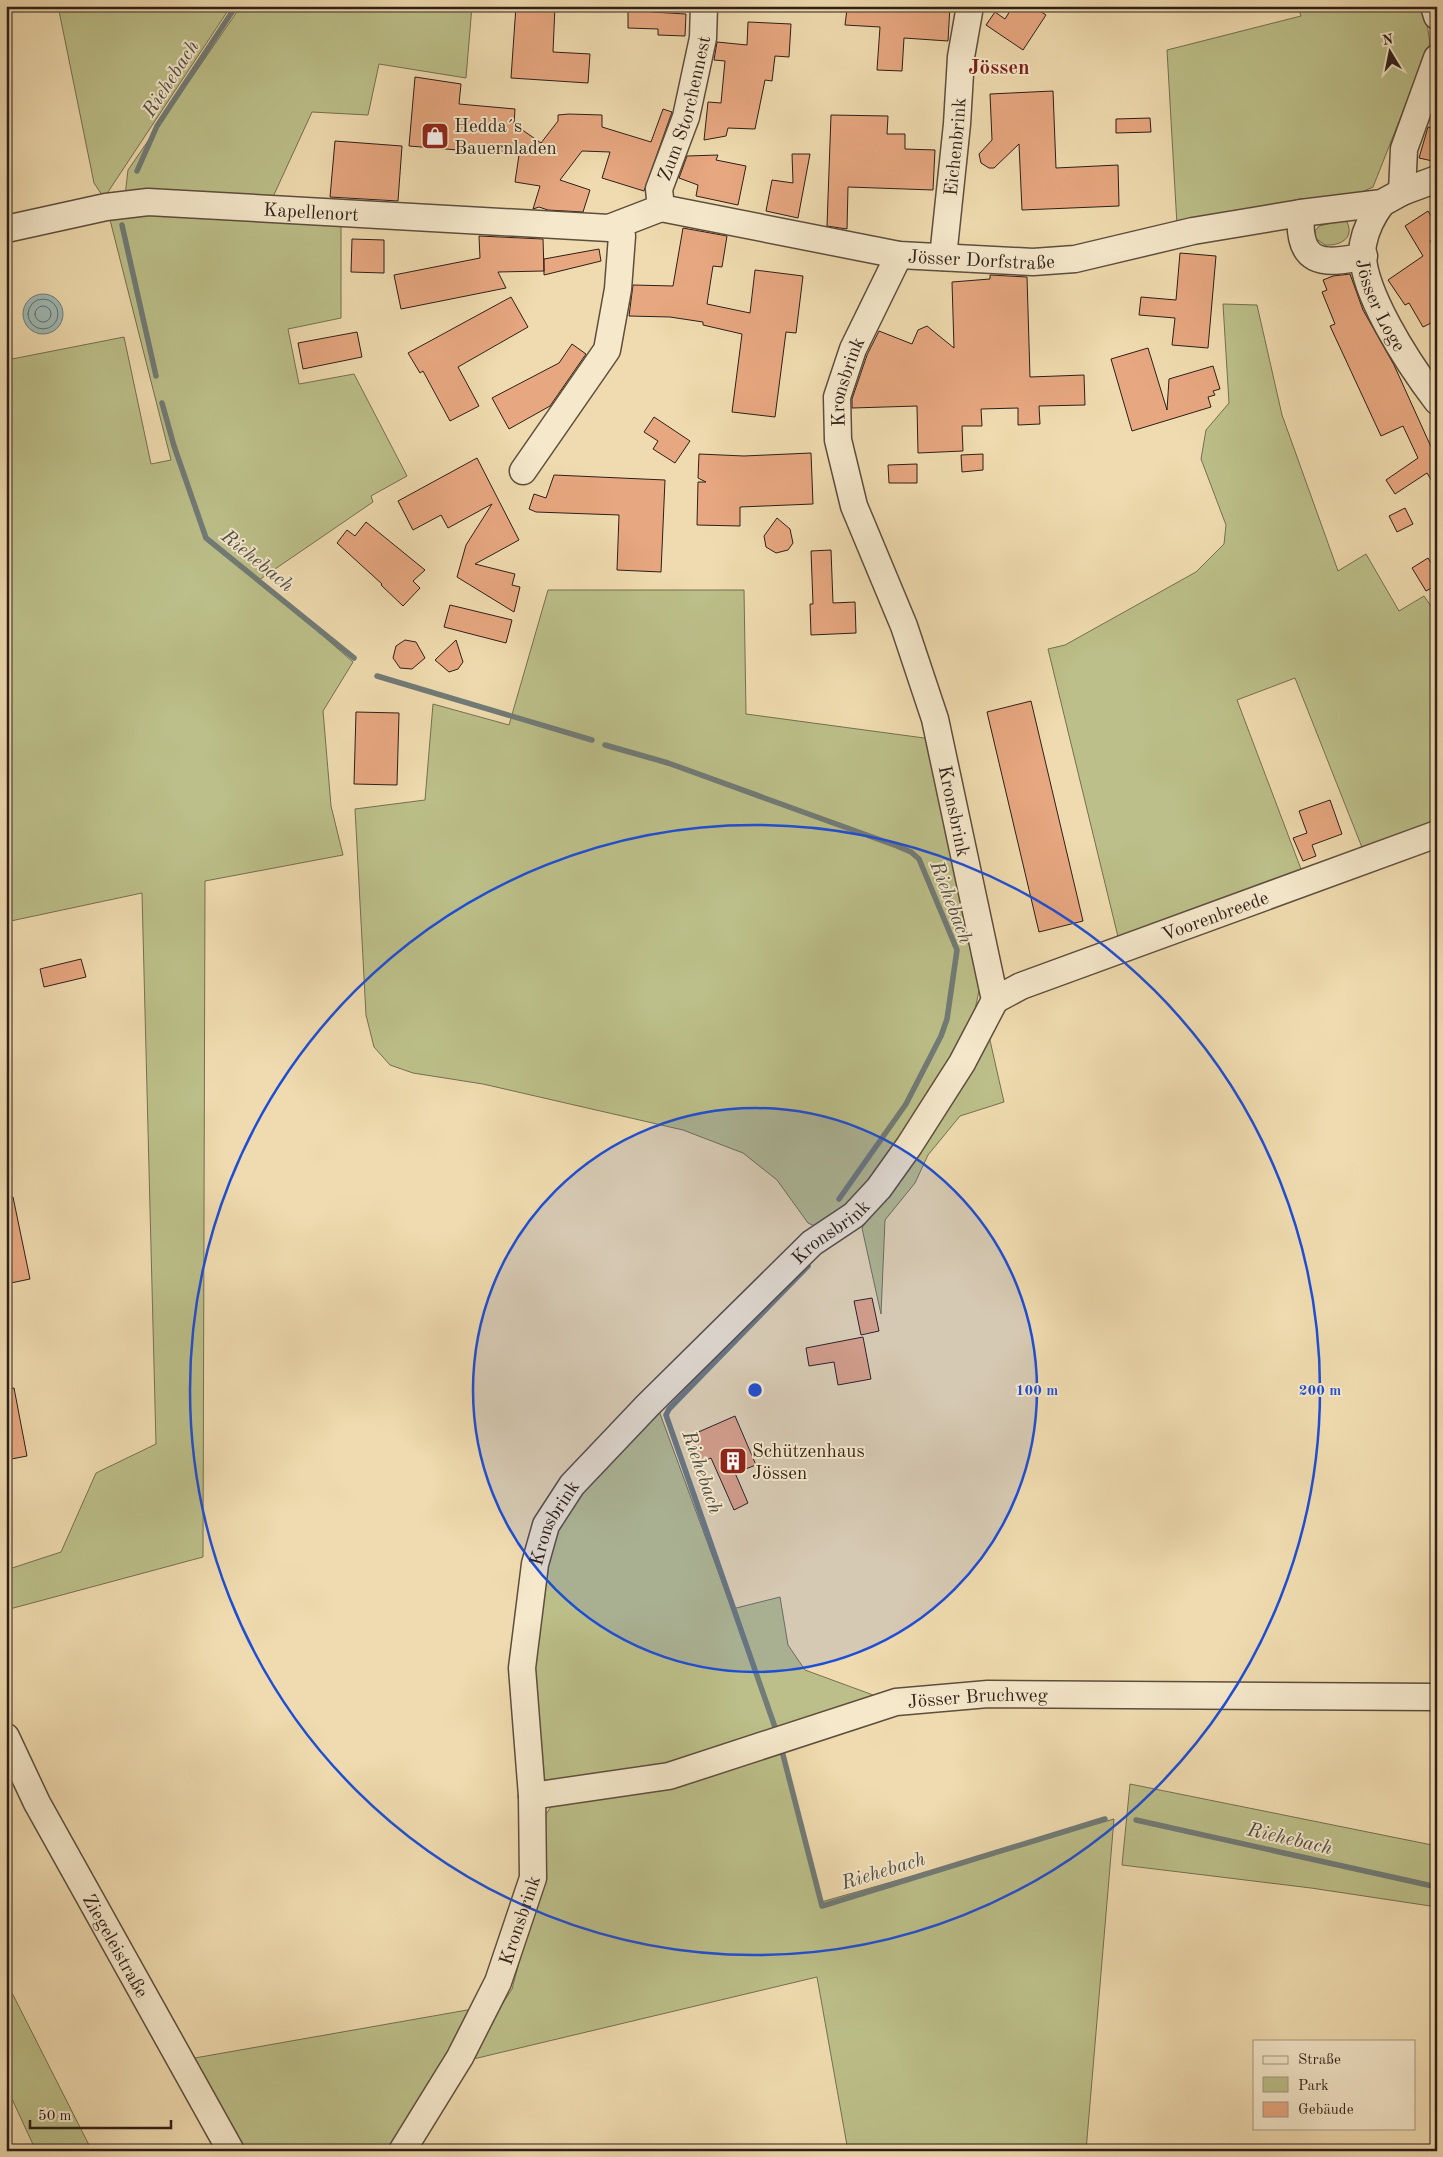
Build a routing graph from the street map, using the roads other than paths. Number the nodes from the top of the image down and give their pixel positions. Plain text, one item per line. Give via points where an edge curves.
1 (704, 6) edge
2 (970, 6) edge
3 (1434, 6) edge
4 (1437, 16) edge
5 (1437, 58) edge
6 (1437, 179) edge
7 (1392, 197) junction
8 (661, 208) junction
9 (1301, 213) junction
10 (618, 226) junction
11 (6, 229) edge
12 (900, 255) junction
13 (1364, 256) junction
14 (943, 257) junction
15 (1437, 401) edge
16 (523, 472) dead end
17 (1437, 834) edge
18 (995, 1000) junction
19 (1437, 1697) edge
20 (6, 1737) edge
21 (532, 1796) junction
22 (232, 2151) edge
23 (402, 2151) edge

1 - 8 street, Zum Storchennest via 703,38 686,117 659,189
2 - 14 street, Eichenbrink via 961,57
3 - 4 street
5 - 7 street via 1404,148
6 - 7 street, Jösser Dorfstraße
7 - 9 street, Jösser Dorfstraße
7 - 13 street, Jösser Loge via 1370,220 1363,244
8 - 10 street, Kapellenort
8 - 12 street, Jösser Dorfstraße
9 - 13 street via 1303,244 1315,258 1330,263
9 - 14 street, Jösser Dorfstraße via 1193,231 1075,259 1033,262
10 - 11 street, Kapellenort via 148,202 106,207
10 - 16 street via 622,236 618,289 607,350
12 - 14 street, Jösser Dorfstraße
12 - 18 street, Kronsbrink via 853,349 836,397 838,440 854,506 904,626 935,719
13 - 15 street, Jösser Loge via 1371,289 1398,342
17 - 18 street, Voorenbreede via 1022,986
18 - 21 street, Kronsbrink via 962,1063 879,1188 854,1214 812,1243 648,1405 572,1485 546,1525 535,1564 522,1668
19 - 21 street, Jösser Bruchweg via 988,1694 922,1699 871,1709 669,1776
20 - 22 street, Ziegeleistraße via 37,1803
21 - 23 street, Kronsbrink via 533,1878 498,1982 460,2057

